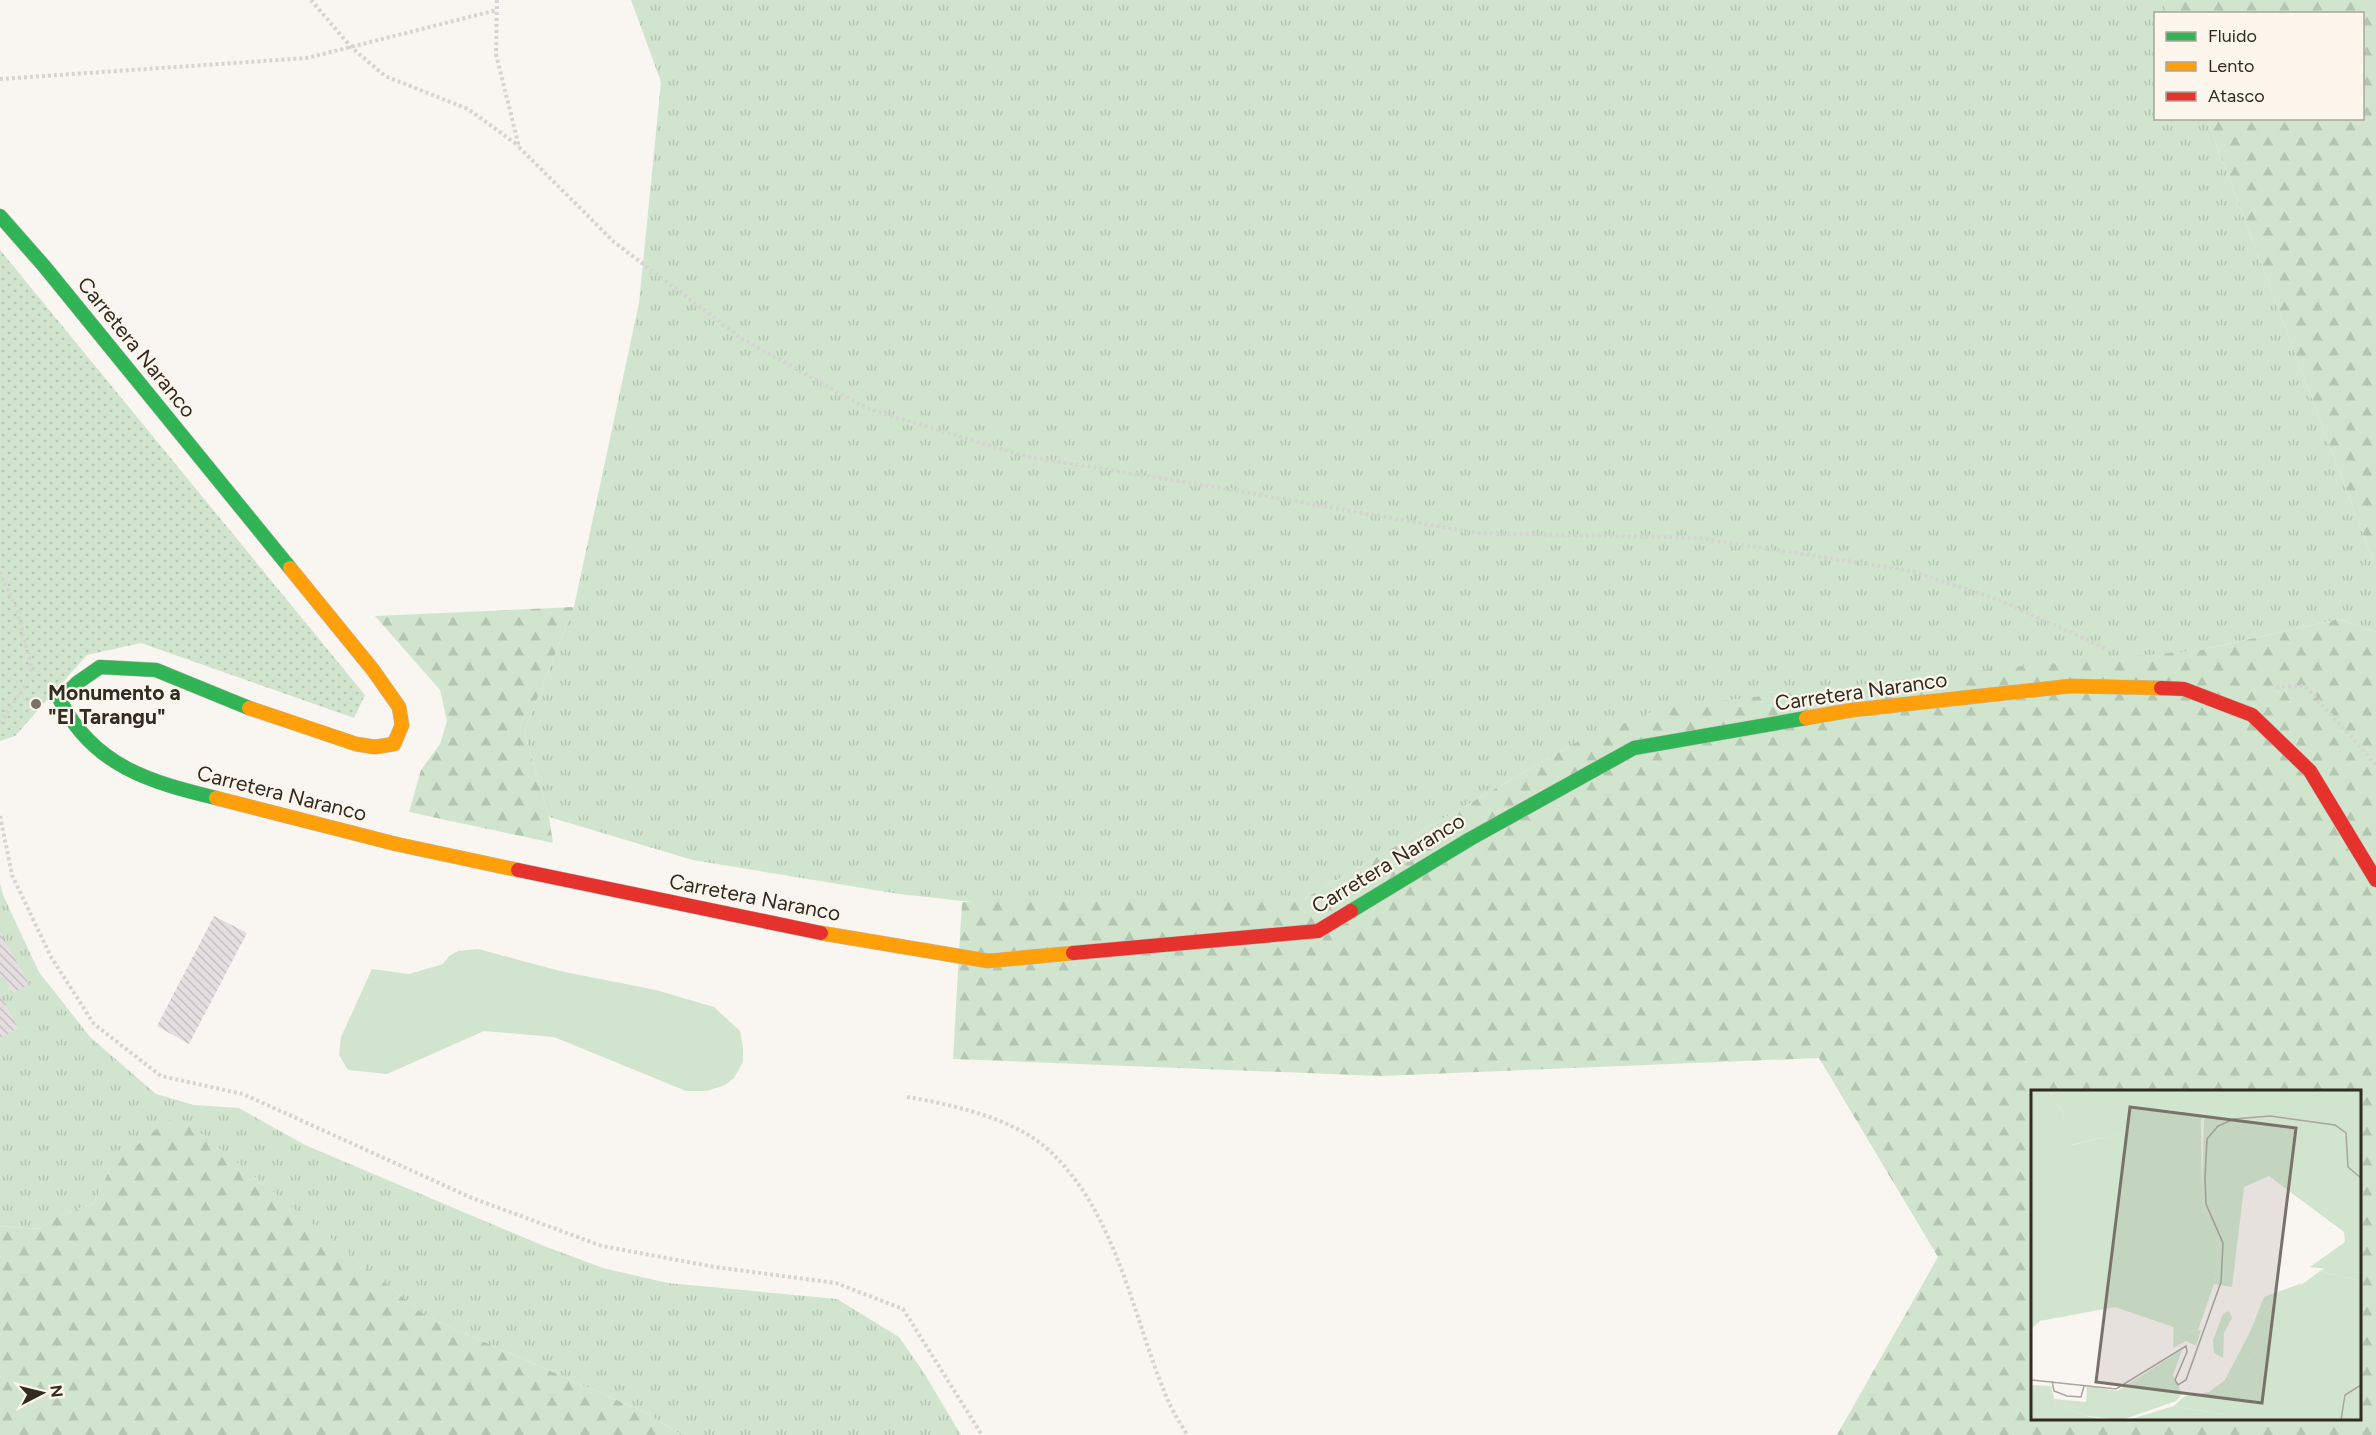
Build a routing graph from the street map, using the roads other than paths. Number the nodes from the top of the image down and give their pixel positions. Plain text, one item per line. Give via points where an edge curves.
1 (0, 216) edge
2 (2376, 880) edge

1 - 2 street, Carretera Naranco via 45,266 399,707 402,725 394,744 375,747 269,716 156,670 100,667 60,700 71,722 110,760 159,784 396,844 780,926 988,961 1318,931 1470,839 1634,748 1853,710 2071,686 2184,688 2252,715 2310,771

